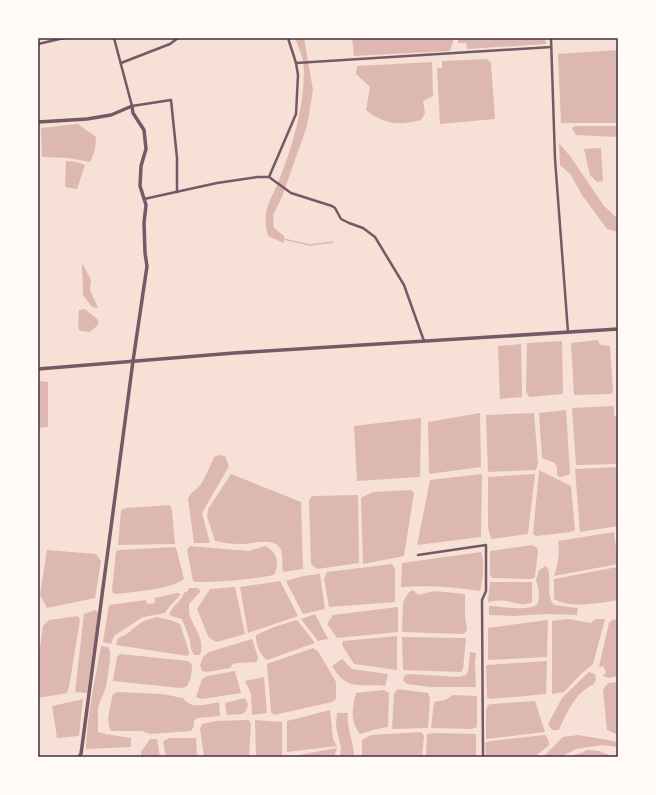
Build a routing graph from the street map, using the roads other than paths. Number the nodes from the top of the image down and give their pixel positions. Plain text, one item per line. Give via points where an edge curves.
1 (64, 38) edge
2 (114, 38) edge
3 (178, 38) edge
4 (288, 38) edge
5 (551, 38) edge
6 (38, 44) edge
7 (551, 47) junction
8 (121, 63) junction
9 (296, 63) junction
10 (132, 106) junction
11 (38, 122) edge
12 (269, 177) junction
13 (177, 192) junction
14 (144, 199) junction
15 (618, 329) edge
16 (568, 332) junction
17 (424, 341) junction
18 (133, 361) junction
19 (38, 369) edge
20 (418, 555) dead end
21 (79, 757) edge
22 (483, 757) edge

1 - 6 street
2 - 8 street
3 - 8 street via 170,44
4 - 9 street
5 - 7 street
7 - 9 street
7 - 16 street via 555,159
8 - 10 street
9 - 12 street via 296,114
10 - 11 street via 111,115
10 - 13 street via 171,100 177,158
10 - 14 street via 133,113 144,130 146,149 141,166 140,186
12 - 13 street via 217,183
12 - 17 street via 291,193 332,206 341,219 375,236 404,284
13 - 14 street
14 - 18 street via 147,266
15 - 16 street
16 - 17 street
17 - 18 street
18 - 19 street
18 - 21 street
20 - 22 street via 486,545 486,591 482,600

